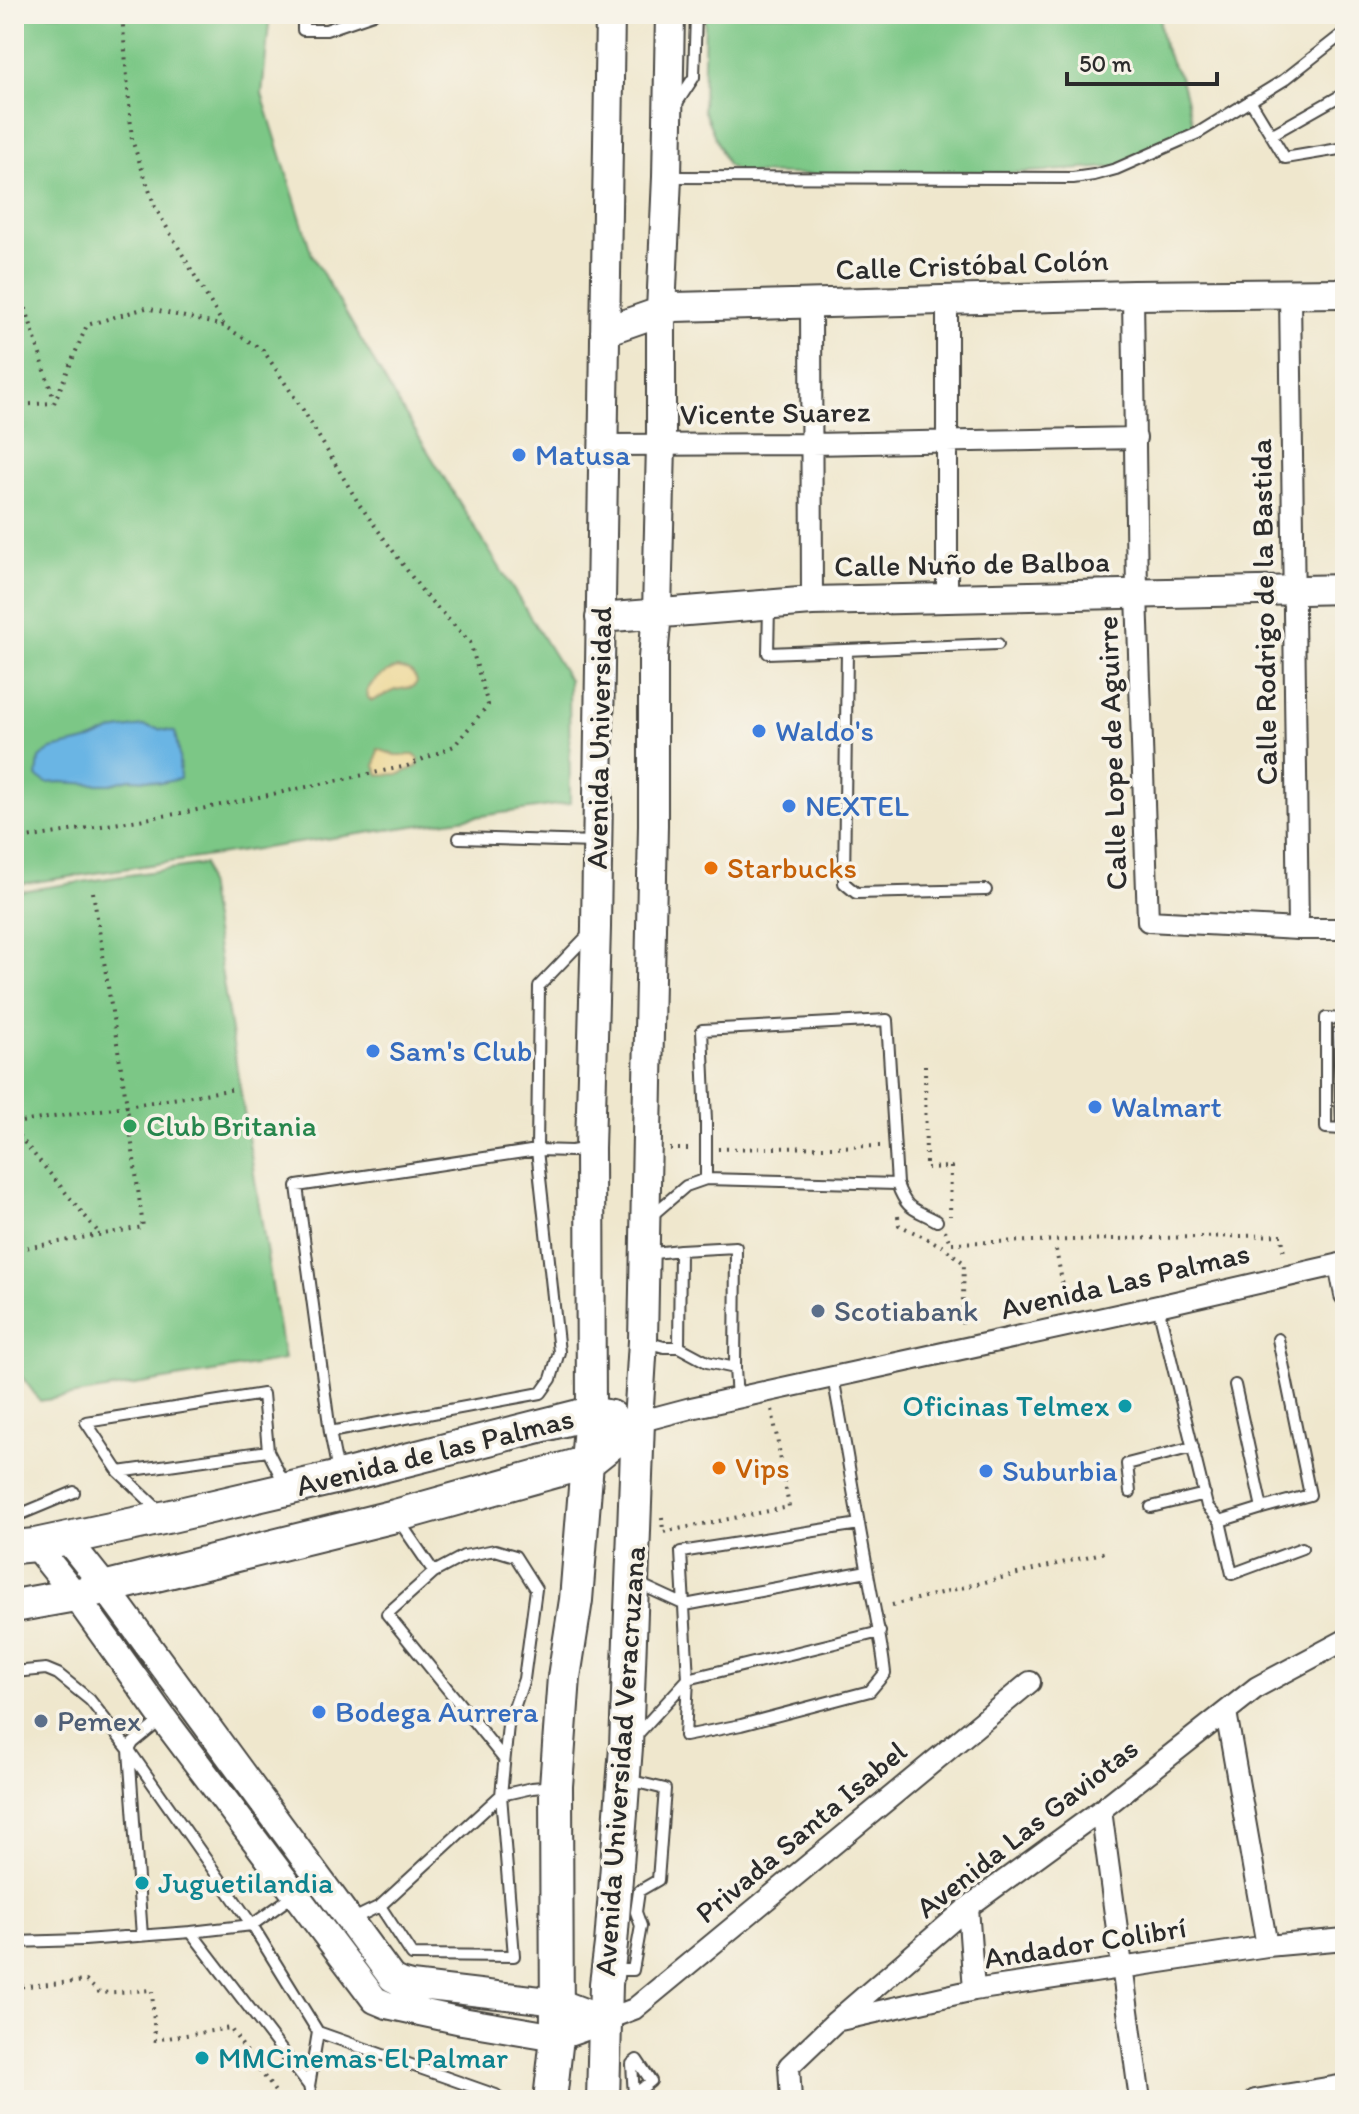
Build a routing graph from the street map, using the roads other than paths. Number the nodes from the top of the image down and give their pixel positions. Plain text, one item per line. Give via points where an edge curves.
1 (303, 14) edge
2 (373, 14) edge
3 (610, 14) edge
4 (670, 14) edge
5 (696, 14) edge
6 (1345, 32) edge
7 (1345, 93) edge
8 (1250, 100) junction
9 (668, 113) junction
10 (1271, 135) junction
11 (1345, 148) edge
12 (667, 177) junction
13 (1345, 293) edge
14 (1290, 294) junction
15 (1133, 295) junction
16 (947, 301) junction
17 (811, 303) junction
18 (661, 311) junction
19 (605, 331) junction
20 (1136, 438) junction
21 (947, 440) junction
22 (661, 444) junction
23 (811, 444) junction
24 (603, 445) junction
25 (1345, 589) edge
26 (1294, 590) junction
27 (1137, 594) junction
28 (947, 598) junction
29 (812, 601) junction
30 (769, 605) junction
31 (657, 613) junction
32 (600, 618) junction
33 (998, 644) dead end
34 (847, 650) junction
35 (459, 838) dead end
36 (597, 842) junction
37 (986, 890) dead end
38 (596, 927) junction
39 (1298, 929) junction
40 (1345, 929) edge
41 (1345, 1019) edge
42 (1345, 1031) edge
43 (1343, 1061) edge
44 (1343, 1079) edge
45 (590, 1148) junction
46 (537, 1150) junction
47 (706, 1179) junction
48 (897, 1184) junction
49 (645, 1220) junction
50 (937, 1221) dead end
51 (680, 1250) junction
52 (644, 1254) junction
53 (1342, 1263) edge
54 (1345, 1295) edge
55 (1158, 1306) junction
56 (1278, 1339) dead end
57 (643, 1341) junction
58 (679, 1347) junction
59 (735, 1368) junction
60 (833, 1377) junction
61 (1235, 1385) dead end
62 (737, 1399) junction
63 (591, 1413) junction
64 (638, 1422) junction
65 (330, 1432) junction
66 (1193, 1447) junction
67 (268, 1451) junction
68 (588, 1462) junction
69 (119, 1472) junction
70 (339, 1477) junction
71 (287, 1489) junction
72 (74, 1492) dead end
73 (1130, 1492) dead end
74 (1205, 1494) junction
75 (1151, 1507) dead end
76 (1262, 1508) junction
77 (395, 1516) junction
78 (14, 1517) edge
79 (167, 1517) junction
80 (1220, 1521) junction
81 (859, 1524) junction
82 (66, 1538) junction
83 (24, 1546) edge
84 (1302, 1548) dead end
85 (867, 1571) junction
86 (434, 1572) junction
87 (633, 1581) junction
88 (90, 1591) junction
89 (685, 1605) junction
90 (14, 1606) edge
91 (880, 1632) junction
92 (1345, 1640) edge
93 (14, 1672) edge
94 (688, 1679) junction
95 (1030, 1682) dead end
96 (1226, 1712) junction
97 (163, 1718) junction
98 (626, 1747) junction
99 (129, 1750) junction
100 (223, 1750) junction
101 (504, 1759) junction
102 (202, 1768) junction
103 (556, 1786) junction
104 (501, 1795) junction
105 (1101, 1810) junction
106 (318, 1878) junction
107 (296, 1894) junction
108 (380, 1906) junction
109 (968, 1907) junction
110 (350, 1921) junction
111 (252, 1925) junction
112 (191, 1932) junction
113 (142, 1936) junction
114 (327, 1936) junction
115 (1345, 1939) edge
116 (14, 1942) edge
117 (1267, 1946) junction
118 (1122, 1967) junction
119 (974, 1990) junction
120 (558, 2002) junction
121 (605, 2020) junction
122 (836, 2021) junction
123 (318, 2032) junction
124 (557, 2037) junction
125 (1345, 2085) edge
126 (309, 2086) junction
127 (622, 2099) edge
128 (312, 2100) edge
129 (495, 2100) edge
130 (550, 2100) edge
131 (791, 2100) edge
132 (1140, 2100) edge
133 (1255, 2100) edge

1 - 2 lane via 303,30 326,30
3 - 19 main road, Avenida Universidad
4 - 9 main road, Avenida Universidad
5 - 9 lane via 694,77
6 - 8 lane
7 - 10 lane
8 - 10 lane
8 - 12 lane via 1198,133 1116,169 1084,177
9 - 12 main road, Avenida Universidad
10 - 11 lane via 1285,158
12 - 18 main road, Avenida Universidad
13 - 14 main road, Calle Cristóbal Colón
14 - 15 main road, Calle Cristóbal Colón
14 - 26 street, Calle Rodrigo de la Bastida
15 - 16 main road, Calle Cristóbal Colón
15 - 20 street, Calle Lope de Aguirre
16 - 17 main road, Calle Cristóbal Colón
16 - 21 street
17 - 18 main road, Calle Cristóbal Colón
17 - 23 street
18 - 19 main road, Calle Cristóbal Colón
18 - 22 main road, Avenida Universidad
19 - 24 main road, Avenida Universidad
20 - 21 street, Vicente Suarez
20 - 27 street, Calle Lope de Aguirre
21 - 23 street, Vicente Suarez
21 - 28 street
22 - 23 street, Vicente Suarez
22 - 24 street, Vicente Suarez
22 - 31 main road, Avenida Universidad
23 - 29 street
24 - 32 main road, Avenida Universidad
25 - 26 main road, Calle Nuño de Balboa
26 - 27 main road, Calle Nuño de Balboa
26 - 39 street, Calle Rodrigo de la Bastida
27 - 28 main road, Calle Nuño de Balboa
27 - 39 street, Calle Lope de Aguirre via 1148,921
28 - 29 main road, Calle Nuño de Balboa
29 - 30 main road, Calle Nuño de Balboa
30 - 31 main road, Calle Nuño de Balboa
30 - 34 lane via 768,653
31 - 32 main road, Calle Nuño de Balboa
31 - 49 main road, Avenida Universidad
32 - 36 main road, Avenida Universidad
33 - 34 lane
34 - 37 lane via 844,883 856,893
35 - 36 lane
36 - 38 main road, Avenida Universidad
38 - 45 main road, Avenida Universidad
38 - 46 lane via 539,986
39 - 40 street
41 - 44 lane via 1326,1018 1326,1128 1342,1129
42 - 43 lane via 1339,1031
43 - 44 lane
45 - 46 lane
45 - 63 main road, Avenida Universidad
46 - 65 lane via 559,1352 541,1393
46 - 65 lane via 297,1186
47 - 48 lane
47 - 48 lane via 702,1030 887,1020
47 - 49 lane via 686,1186
48 - 50 lane via 904,1202
49 - 52 main road, Avenida Universidad
51 - 52 lane
51 - 58 lane
51 - 59 lane via 736,1247
52 - 57 main road, Avenida Universidad
53 - 54 street
53 - 55 street, Avenida Las Palmas
55 - 60 street, Avenida Las Palmas
55 - 66 lane
56 - 76 lane via 1310,1495
57 - 58 lane
57 - 64 main road, Avenida Universidad
58 - 59 lane via 707,1362
59 - 62 lane
60 - 62 street, Avenida Las Palmas
60 - 81 lane
61 - 76 lane
62 - 64 street, Avenida Las Palmas
63 - 64 main road, Avenida de las Palmas
63 - 68 main road, Avenida Universidad
63 - 70 main road, Avenida de las Palmas
64 - 68 main road, Avenida de las Palmas
64 - 87 main road, Avenida Universidad Veracruzana
65 - 70 lane
66 - 73 lane via 1127,1464
66 - 74 lane
67 - 69 lane
67 - 69 lane via 263,1394 86,1422
67 - 71 lane
68 - 77 main road, Avenida de las Palmas
68 - 103 main road, Avenida Universidad Veracruzana
69 - 79 lane
70 - 71 main road, Avenida de las Palmas
71 - 79 main road, Avenida de las Palmas
72 - 78 lane
74 - 75 lane
74 - 80 lane via 1207,1506
76 - 80 lane
77 - 86 lane
77 - 88 main road, Avenida de las Palmas
79 - 82 main road, Avenida de las Palmas
80 - 84 lane via 1232,1574
81 - 85 lane
81 - 89 lane via 681,1552
82 - 83 main road, Avenida de las Palmas
82 - 88 street
83 - 88 street
85 - 89 lane
85 - 91 lane
86 - 101 lane via 387,1614
86 - 101 lane via 464,1556 495,1550 515,1556 536,1589 524,1679 508,1725
87 - 89 lane
87 - 98 main road, Avenida Universidad Veracruzana
88 - 90 main road, Avenida de las Palmas
88 - 97 street
88 - 100 street
89 - 94 lane
91 - 94 lane
91 - 94 lane via 885,1673 870,1691 741,1725 685,1736
92 - 96 street, Avenida Las Gaviotas via 1257,1687
93 - 99 lane via 46,1669 58,1674 90,1700
94 - 98 lane
95 - 121 street, Privada Santa Isabel via 634,2009
96 - 105 street, Avenida Las Gaviotas
96 - 117 street
97 - 99 lane
97 - 102 street
98 - 121 main road, Avenida Universidad Veracruzana
99 - 111 lane
99 - 113 lane
100 - 102 street
100 - 106 street
101 - 104 lane
102 - 107 street
103 - 104 lane
103 - 120 main road, Avenida Universidad Veracruzana
104 - 108 lane
104 - 108 lane via 514,1956 412,1955
105 - 109 street, Avenida Las Gaviotas
105 - 118 street
106 - 107 lane
106 - 110 street
107 - 111 lane
107 - 114 street
108 - 110 lane
109 - 119 street
109 - 122 street, Avenida Las Gaviotas
110 - 114 street
110 - 120 street via 400,1982
111 - 112 lane
111 - 123 lane
112 - 113 lane
112 - 126 lane
113 - 116 lane
114 - 124 street via 380,2003
115 - 117 street, Andador Colibrí
117 - 118 street, Andador Colibrí
118 - 119 street, Andador Colibrí
118 - 132 street
119 - 122 street, Andador Colibrí
120 - 121 street
120 - 124 main road, Avenida Universidad Veracruzana
121 - 124 street
121 - 127 main road, Avenida Universidad Veracruzana
122 - 131 street, Avenida Las Gaviotas via 789,2066
123 - 126 lane
123 - 129 lane via 496,2095
124 - 130 main road, Avenida Universidad Veracruzana
125 - 133 street
126 - 128 lane

